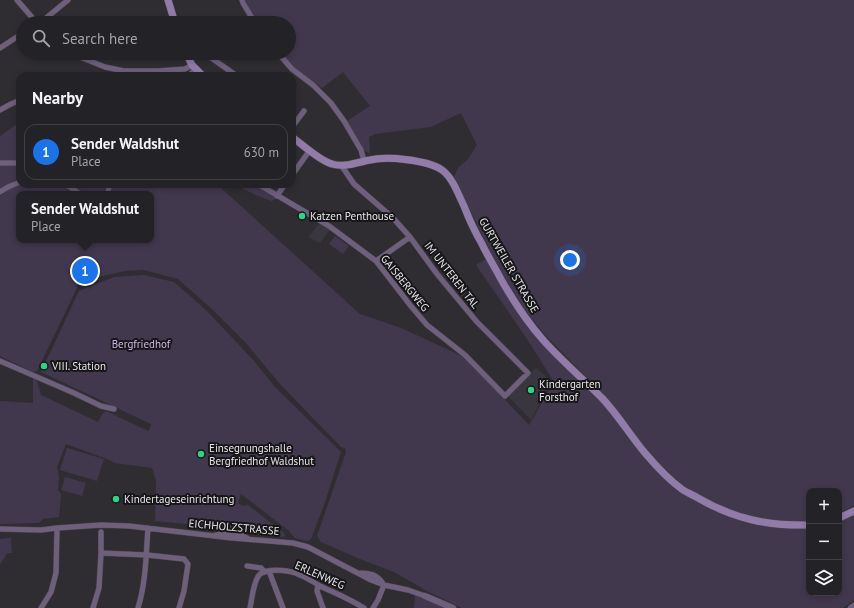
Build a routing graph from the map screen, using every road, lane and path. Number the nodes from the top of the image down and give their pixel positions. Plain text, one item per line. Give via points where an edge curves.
1 (17, 0) edge
2 (68, 0) edge
3 (168, 0) edge
4 (242, 0) edge
5 (32, 16) edge
6 (48, 16) edge
7 (173, 16) edge
8 (250, 16) edge
9 (16, 38) edge
10 (0, 48) edge
11 (86, 60) edge
12 (190, 60) edge
13 (214, 60) edge
14 (284, 60) edge
15 (194, 67) junction
16 (191, 72) edge
17 (198, 72) edge
18 (231, 72) edge
19 (296, 72) edge
20 (296, 72) edge
21 (16, 102) edge
22 (0, 110) edge
23 (304, 111) dead end
24 (296, 122) edge
25 (296, 139) edge
26 (310, 150) junction
27 (364, 161) junction
28 (0, 163) edge
29 (16, 163) edge
30 (341, 165) junction
31 (296, 169) edge
32 (16, 184) edge
33 (264, 188) edge
34 (282, 188) edge
35 (0, 192) edge
36 (277, 196) junction
37 (410, 237) junction
38 (376, 261) junction
39 (0, 361) edge
40 (505, 396) joint
41 (114, 409) dead end
42 (854, 511) edge
43 (842, 517) edge
44 (806, 525) edge
45 (57, 528) junction
46 (148, 528) junction
47 (0, 529) edge
48 (101, 532) dead end
49 (101, 553) junction
50 (146, 554) junction
51 (247, 566) dead end
52 (267, 571) junction
53 (318, 585) junction
54 (384, 585) junction
55 (425, 596) joint
56 (854, 606) edge
57 (41, 608) edge
58 (93, 608) edge
59 (138, 608) edge
60 (179, 608) edge
61 (250, 608) edge
62 (282, 608) edge
63 (323, 608) edge
64 (364, 608) edge
65 (373, 608) edge
66 (453, 608) edge
67 (851, 608) edge

1 - 5 street
2 - 6 street
3 - 7 main road
4 - 8 street
9 - 10 street
11 - 15 street via 105,68 124,71
12 - 15 main road
13 - 18 street
14 - 20 street
15 - 16 street
15 - 17 main road
19 - 27 street via 331,103 362,150
21 - 22 street
23 - 24 street
25 - 26 main road, GURTWEILER STRASSE
26 - 30 main road, GURTWEILER STRASSE via 326,162
26 - 31 street
27 - 30 main road, GURTWEILER STRASSE
27 - 44 main road, GURTWEILER STRASSE via 378,158 404,160 437,167 446,173 482,245 529,322 544,341 603,399 664,474 683,490 730,514 754,521
28 - 29 street
30 - 37 street, IM UNTEREN TAL via 354,184 394,218
32 - 35 street
33 - 36 street, GAISBERGWEG
34 - 36 street
36 - 38 street, GAISBERGWEG via 329,226
37 - 38 street
37 - 40 street, IM UNTEREN TAL via 477,322 528,373
38 - 40 street, GAISBERGWEG via 427,325 465,355
39 - 41 street via 101,406
42 - 43 main road
45 - 46 street, EICHHOLZSTRASSE via 101,525
45 - 47 street, EICHHOLZSTRASSE
45 - 57 street via 56,573 51,592
46 - 50 street
46 - 54 street, EICHHOLZSTRASSE via 251,540 293,542 308,547 356,573 366,573 380,578
48 - 49 street
49 - 50 street
49 - 58 street via 99,588
50 - 59 street via 146,574
50 - 60 street via 184,559 188,564
51 - 52 street, ERLENWEG
52 - 53 street, ERLENWEG via 294,572
52 - 61 street via 260,575 255,585
52 - 62 street
53 - 63 street via 317,591
53 - 64 street, ERLENWEG
54 - 55 street
54 - 65 street
55 - 66 street
56 - 67 street

